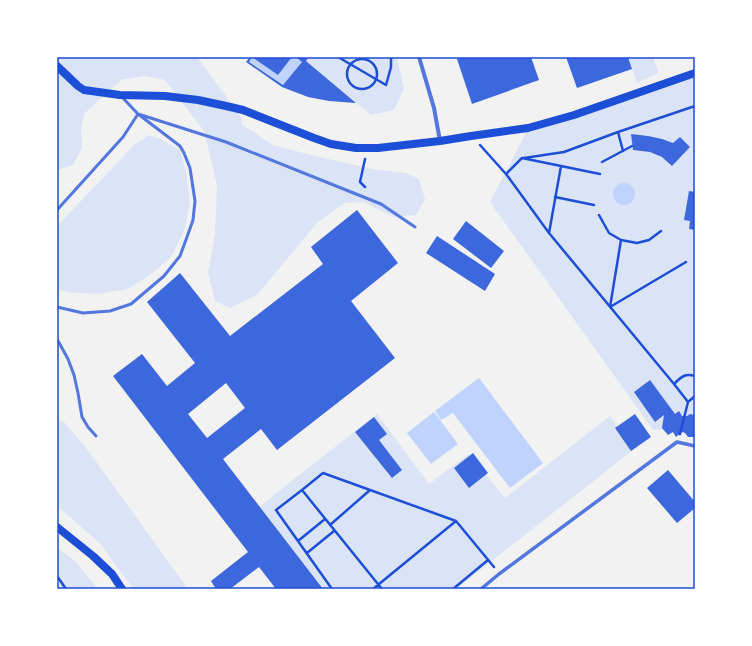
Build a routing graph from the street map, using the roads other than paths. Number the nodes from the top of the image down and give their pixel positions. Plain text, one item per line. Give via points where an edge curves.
1 (419, 57) edge
2 (57, 66) edge
3 (695, 73) edge
4 (120, 95) junction
5 (138, 114) junction
6 (440, 142) junction
7 (57, 210) edge
8 (416, 227) dead end
9 (57, 307) edge
10 (57, 339) edge
11 (96, 436) dead end
12 (695, 446) edge
13 (57, 527) edge
14 (122, 589) edge
15 (481, 589) edge

1 - 6 street via 434,108
2 - 4 main road via 84,90
3 - 6 main road via 543,124
4 - 5 lane
4 - 6 main road via 165,96 226,106 343,147 378,148
5 - 7 lane via 123,137
5 - 8 lane via 226,142 381,204
5 - 9 lane via 180,146 190,168 195,201 193,220 180,256 164,276 131,304 110,312 83,313
10 - 11 lane via 74,374 82,417
12 - 15 street via 677,442
13 - 14 main road via 112,574

